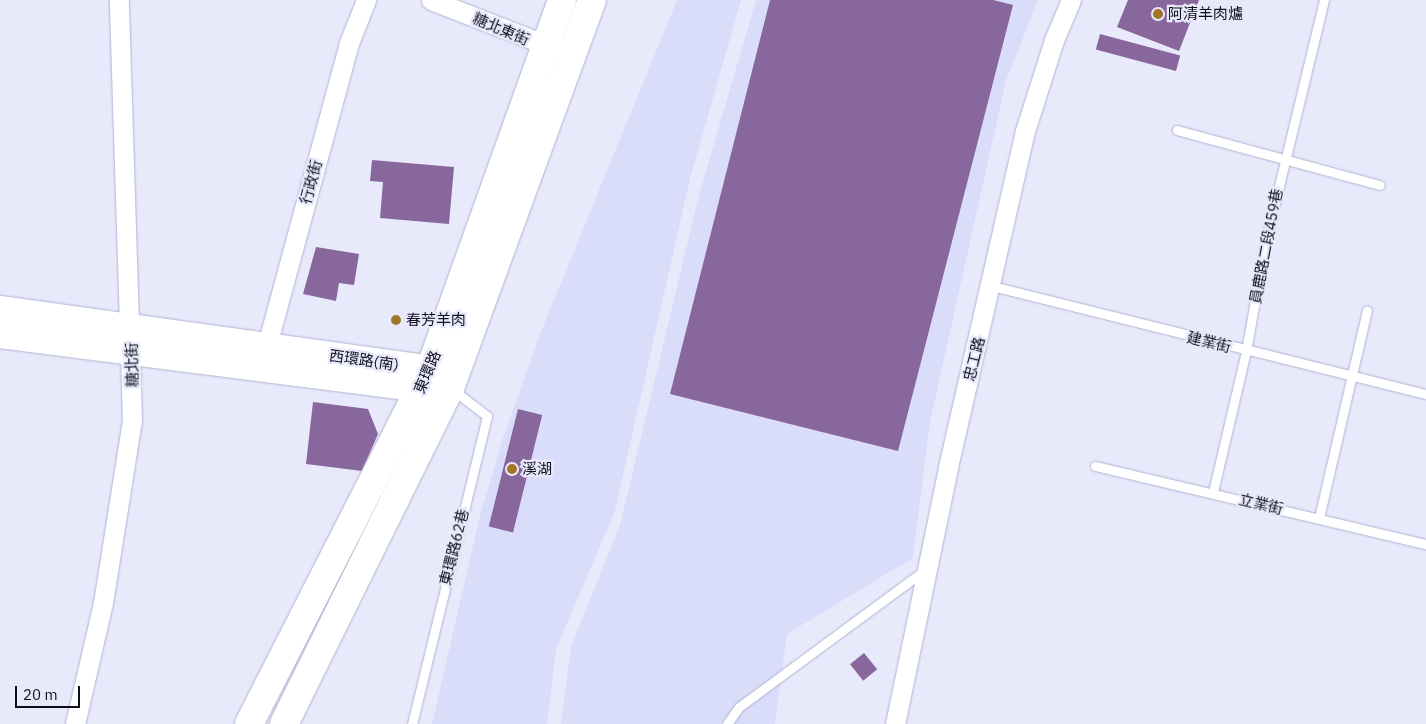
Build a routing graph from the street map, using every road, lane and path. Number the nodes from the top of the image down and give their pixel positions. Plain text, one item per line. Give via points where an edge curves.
1 (119, 0) edge
2 (366, 0) edge
3 (431, 0) edge
4 (562, 0) edge
5 (1071, 0) edge
6 (1324, 0) edge
7 (590, 2) edge
8 (543, 46) junction
9 (572, 55) junction
10 (1177, 130) dead end
11 (1285, 157) junction
12 (1380, 185) dead end
13 (992, 286) junction
14 (0, 309) edge
15 (1367, 310) dead end
16 (0, 335) edge
17 (131, 341) junction
18 (1246, 351) junction
19 (264, 356) junction
20 (1350, 378) junction
21 (426, 379) junction
22 (450, 388) junction
23 (1426, 394) edge
24 (1095, 466) dead end
25 (1213, 492) junction
26 (1319, 518) junction
27 (1426, 544) edge
28 (928, 567) junction
29 (75, 724) edge
30 (249, 724) edge
31 (284, 724) edge
32 (412, 724) edge
33 (727, 724) edge
34 (895, 724) edge

1 - 17 street, 糖北街
2 - 19 street, 行政街 via 349,43
3 - 8 street, 糖北東街
4 - 8 main road, 東環路
5 - 13 street, 忠工路 via 1054,40 1026,131
6 - 11 lane, 員鹿路二段459巷
7 - 9 main road, 東環路
8 - 9 street, 糖北東街
8 - 21 main road, 東環路
9 - 22 main road, 東環路
10 - 11 lane
11 - 12 lane
11 - 18 lane, 員鹿路二段459巷
13 - 18 lane, 建業街
13 - 28 street, 忠工路
14 - 17 main road, 西環路(南)
15 - 20 lane
16 - 17 main road, 西環路(南)
17 - 19 main road, 西環路(南)
17 - 29 street, 糖北街 via 132,420 103,603
18 - 20 lane, 建業街
18 - 25 lane, 員鹿路二段459巷
19 - 21 main road, 西環路(南)
20 - 23 lane, 建業街
20 - 26 lane
21 - 22 main road
21 - 30 main road, 東環路
22 - 31 main road, 東環路
22 - 32 lane, 東環路62巷 via 487,416
24 - 25 lane, 立業街
25 - 26 lane, 立業街
26 - 27 lane, 立業街
28 - 33 lane via 754,694
28 - 34 street, 忠工路

